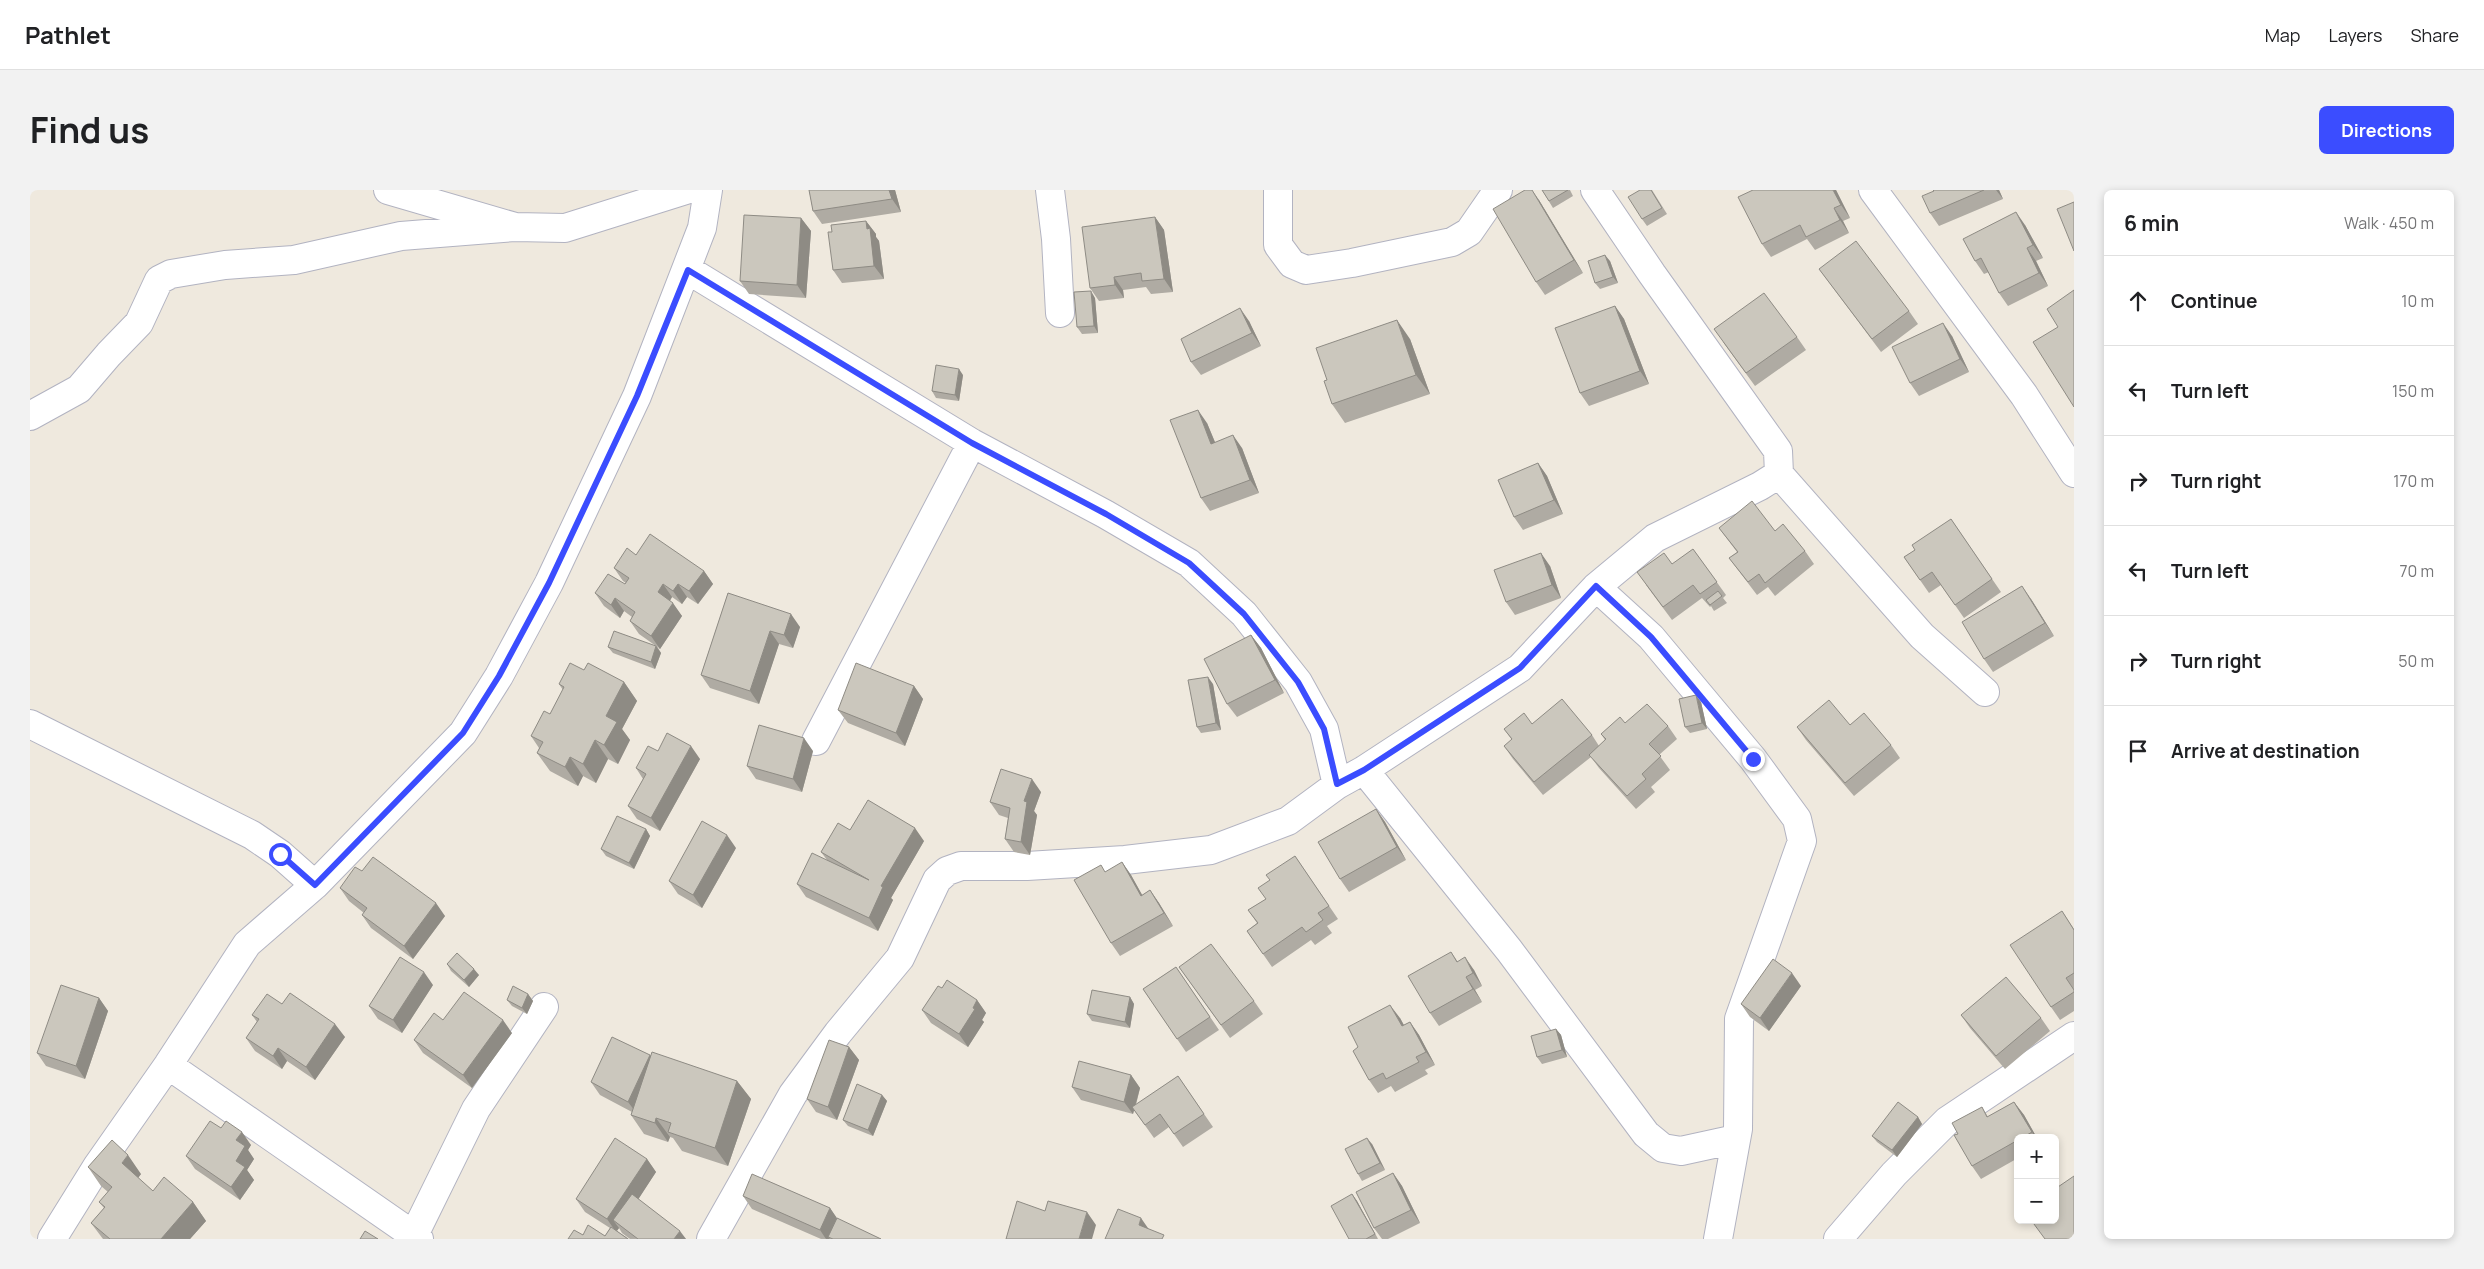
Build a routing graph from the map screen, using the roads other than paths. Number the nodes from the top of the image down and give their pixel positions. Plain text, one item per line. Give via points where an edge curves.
1 (388, 190) edge
2 (686, 190) edge
3 (708, 190) edge
4 (1050, 190) edge
5 (1278, 190) edge
6 (1498, 190) edge
7 (1595, 190) edge
8 (1873, 190) edge
9 (515, 227) junction
10 (688, 270) junction
11 (1060, 313) dead end
12 (30, 416) edge
13 (972, 443) junction
14 (2074, 473) edge
15 (1779, 474) junction
16 (1596, 586) junction
17 (1985, 692) dead end
18 (30, 724) edge
19 (816, 740) dead end
20 (1364, 770) junction
21 (1337, 784) junction
22 (315, 885) junction
23 (544, 1007) dead end
24 (2074, 1036) edge
25 (168, 1065) junction
26 (1736, 1138) junction
27 (416, 1237) edge
28 (52, 1239) edge
29 (711, 1239) edge
30 (1718, 1239) edge
31 (1838, 1239) edge

1 - 9 street
2 - 9 street via 565,228
3 - 10 street via 702,228
4 - 11 street
5 - 6 street via 1278,245 1292,264 1306,270 1452,242 1469,232
7 - 15 street via 1778,451
8 - 14 street via 2024,395
9 - 12 street via 402,236 294,260 225,265 171,274 159,280 139,323 79,389
10 - 13 street
10 - 22 street via 633,404 549,583 499,676 463,733
13 - 19 street
13 - 21 street via 1106,514 1189,563 1237,608 1298,682 1324,729
15 - 16 street via 1655,538
15 - 17 street via 1922,636
16 - 20 street via 1520,668
16 - 26 street via 1651,637 1753,759 1797,819 1802,840 1739,1019
18 - 22 street via 252,835 280,854
20 - 21 street
20 - 26 street via 1509,950 1646,1134 1663,1148 1681,1151
21 - 29 street via 1288,821 1211,850 1125,860 961,866 947,871 937,880 900,958 793,1094
22 - 25 street via 247,944
23 - 27 street via 476,1109
24 - 31 street via 1947,1121 1894,1174
25 - 27 street
25 - 28 street via 98,1165
26 - 30 street

